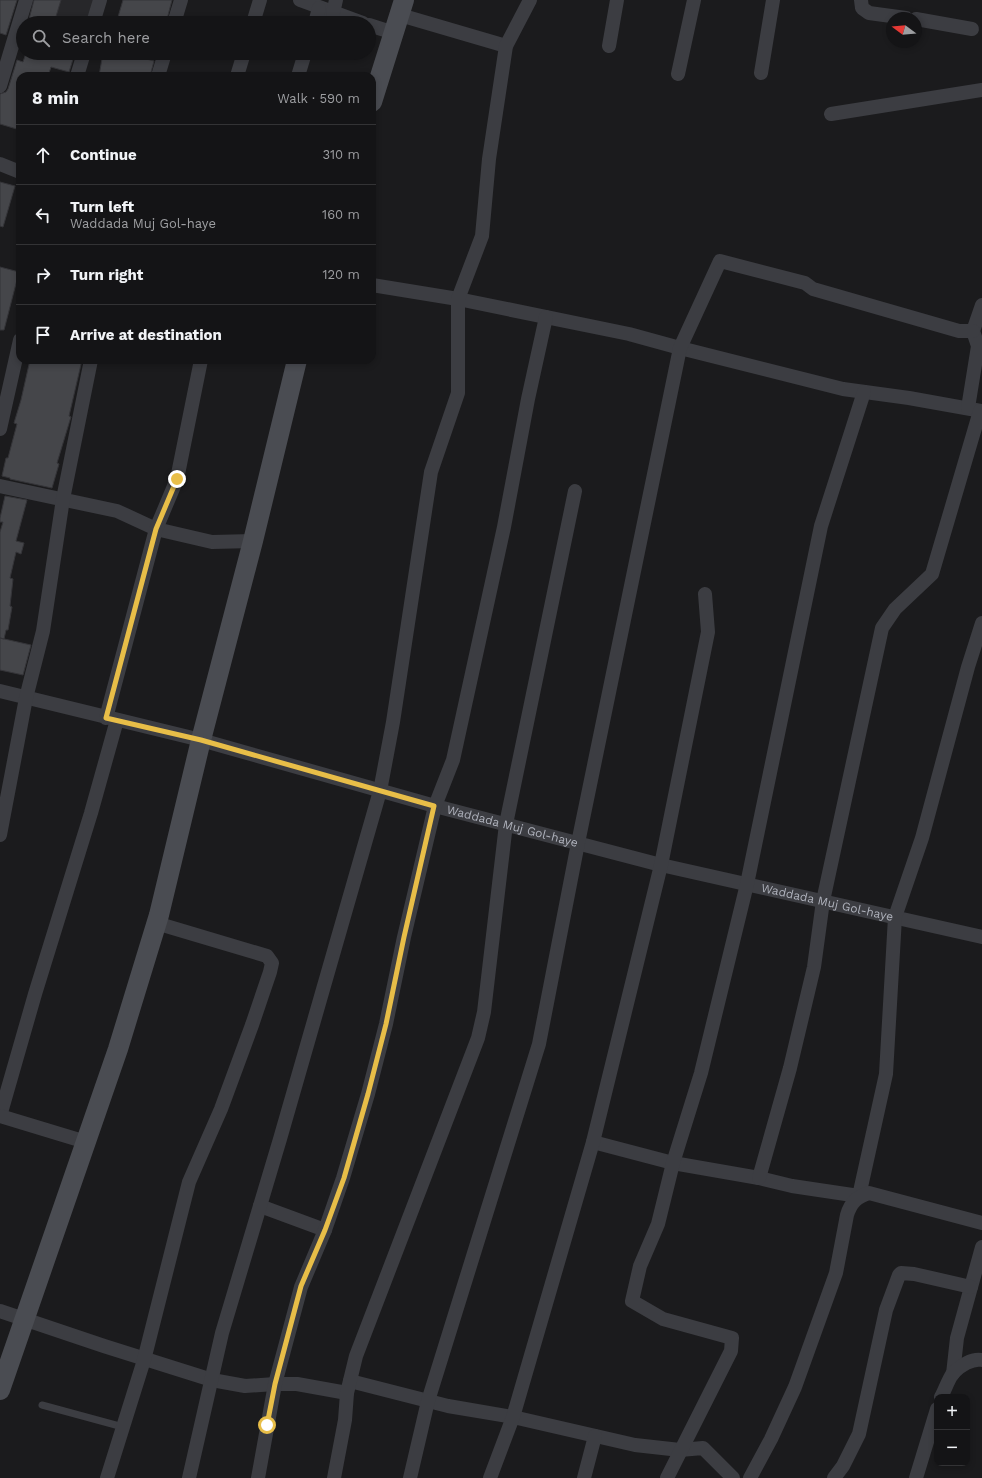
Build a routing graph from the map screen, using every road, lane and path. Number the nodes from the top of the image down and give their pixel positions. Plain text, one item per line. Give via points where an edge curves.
1 (26, 0) edge
2 (100, 0) edge
3 (181, 0) edge
4 (260, 0) edge
5 (300, 0) edge
6 (530, 0) edge
7 (617, 0) edge
8 (694, 0) edge
9 (773, 0) edge
10 (861, 0) edge
11 (335, 6) edge
12 (319, 8) junction
13 (886, 15) edge
14 (21, 16) edge
15 (95, 16) edge
16 (176, 16) edge
17 (255, 16) edge
18 (317, 16) edge
19 (351, 16) edge
20 (399, 16) edge
21 (922, 20) edge
22 (376, 23) edge
23 (972, 29) dead end
24 (16, 33) edge
25 (506, 46) junction
26 (610, 46) dead end
27 (82, 60) edge
28 (163, 60) edge
29 (242, 60) edge
30 (303, 60) edge
31 (78, 72) edge
32 (159, 72) edge
33 (238, 72) edge
34 (299, 72) edge
35 (761, 73) dead end
36 (678, 74) dead end
37 (0, 86) edge
38 (376, 89) edge
39 (982, 90) edge
40 (831, 114) dead end
41 (0, 164) edge
42 (16, 170) edge
43 (376, 286) edge
44 (458, 299) junction
45 (982, 305) edge
46 (546, 317) junction
47 (973, 331) junction
48 (680, 348) junction
49 (16, 358) edge
50 (90, 364) edge
51 (200, 364) edge
52 (296, 364) edge
53 (864, 392) junction
54 (977, 410) edge
55 (0, 429) edge
56 (0, 486) edge
57 (575, 491) dead end
58 (63, 499) junction
59 (156, 529) junction
60 (253, 541) junction
61 (705, 594) dead end
62 (982, 623) edge
63 (0, 691) edge
64 (26, 698) junction
65 (111, 719) junction
66 (201, 740) junction
67 (380, 791) junction
68 (434, 806) junction
69 (506, 824) junction
70 (0, 835) edge
71 (578, 843) junction
72 (661, 865) junction
73 (747, 884) junction
74 (823, 901) junction
75 (895, 917) junction
76 (156, 923) junction
77 (981, 935) edge
78 (0, 1116) edge
79 (86, 1142) junction
80 (593, 1142) junction
81 (672, 1163) junction
82 (759, 1178) junction
83 (859, 1196) junction
84 (260, 1206) junction
85 (982, 1223) edge
86 (325, 1230) junction
87 (982, 1247) edge
88 (971, 1287) junction
89 (0, 1311) edge
90 (23, 1319) junction
91 (144, 1360) junction
92 (982, 1360) edge
93 (953, 1374) junction
94 (212, 1380) junction
95 (275, 1384) junction
96 (349, 1387) junction
97 (0, 1390) edge
98 (943, 1394) edge
99 (428, 1401) junction
100 (42, 1405) dead end
101 (513, 1417) junction
102 (934, 1419) edge
103 (123, 1427) junction
104 (595, 1436) junction
105 (680, 1450) junction
106 (107, 1478) edge
107 (189, 1478) edge
108 (258, 1478) edge
109 (334, 1478) edge
110 (410, 1478) edge
111 (490, 1478) edge
112 (584, 1478) edge
113 (667, 1478) edge
114 (733, 1478) edge
115 (750, 1478) edge
116 (834, 1478) edge
117 (916, 1478) edge

1 - 14 street
2 - 15 street
3 - 16 street
4 - 17 street
5 - 12 street
6 - 25 street
7 - 26 street
8 - 36 street
9 - 35 street
10 - 13 street via 862,8 870,13
11 - 12 street
11 - 19 street
12 - 18 street
20 - 22 street
20 - 25 street
20 - 38 main road
21 - 23 street
24 - 37 street
25 - 44 street via 489,159 482,236
27 - 31 street
28 - 32 street
29 - 33 street
30 - 34 street
39 - 40 street
41 - 42 street
43 - 44 street
44 - 46 street
44 - 67 street via 458,393 431,472
45 - 47 street
46 - 48 street via 629,334
46 - 68 street via 504,527 452,760
47 - 48 street via 959,331 814,289 805,283 720,261
47 - 54 street via 978,346
48 - 53 street
48 - 71 street
49 - 55 street
50 - 58 street
51 - 59 street via 177,479
52 - 60 main road
53 - 54 street
53 - 73 street via 821,526
54 - 74 street via 932,574 895,608 882,628
56 - 58 street
57 - 69 street
58 - 59 street via 117,511
58 - 64 street via 43,631
59 - 60 street via 212,542
59 - 65 street
60 - 66 main road
61 - 72 street via 708,632
62 - 75 street via 922,838
63 - 64 street, Waddada Muj Gol-haye
64 - 65 street, Waddada Muj Gol-haye
64 - 70 street
65 - 66 street, Waddada Muj Gol-haye
65 - 78 street via 89,820
66 - 67 street, Waddada Muj Gol-haye
66 - 76 main road
67 - 68 street, Waddada Muj Gol-haye
67 - 84 street
68 - 69 street, Waddada Muj Gol-haye
68 - 86 street via 370,1087 344,1178
69 - 71 street, Waddada Muj Gol-haye
69 - 96 street via 484,1012 478,1038 356,1356
71 - 72 street, Waddada Muj Gol-haye
71 - 99 street via 539,1044
72 - 73 street, Waddada Muj Gol-haye
72 - 80 street
73 - 74 street, Waddada Muj Gol-haye
73 - 81 street via 701,1073
74 - 75 street, Waddada Muj Gol-haye
74 - 82 street via 814,967 790,1068
75 - 77 street, Waddada Muj Gol-haye
75 - 83 street via 886,1074
76 - 79 main road via 118,1049
76 - 91 street via 267,956 272,962 264,992 229,1088 189,1182
78 - 79 street
79 - 90 main road
80 - 81 street
80 - 101 street
81 - 82 street
81 - 105 street via 658,1224 640,1266 632,1301 663,1319 732,1338 731,1351
82 - 83 street via 792,1186
83 - 85 street via 869,1193
83 - 115 street via 849,1206 836,1273 795,1387
84 - 86 street
84 - 94 street via 222,1332
86 - 95 street via 301,1286
87 - 88 street
88 - 93 street via 957,1338
88 - 116 street via 914,1274 899,1275 886,1310 860,1434
89 - 90 street
90 - 91 street
90 - 97 main road
91 - 94 street
91 - 103 street
92 - 93 street via 968,1362
93 - 98 street
94 - 95 street via 245,1386
94 - 107 street
95 - 96 street
95 - 108 street
96 - 99 street
96 - 109 street
99 - 101 street
99 - 110 street
100 - 103 lane
101 - 104 street
101 - 111 street
102 - 117 street
103 - 106 street
104 - 105 street via 635,1445
104 - 112 street
105 - 113 street
105 - 114 street via 703,1448

